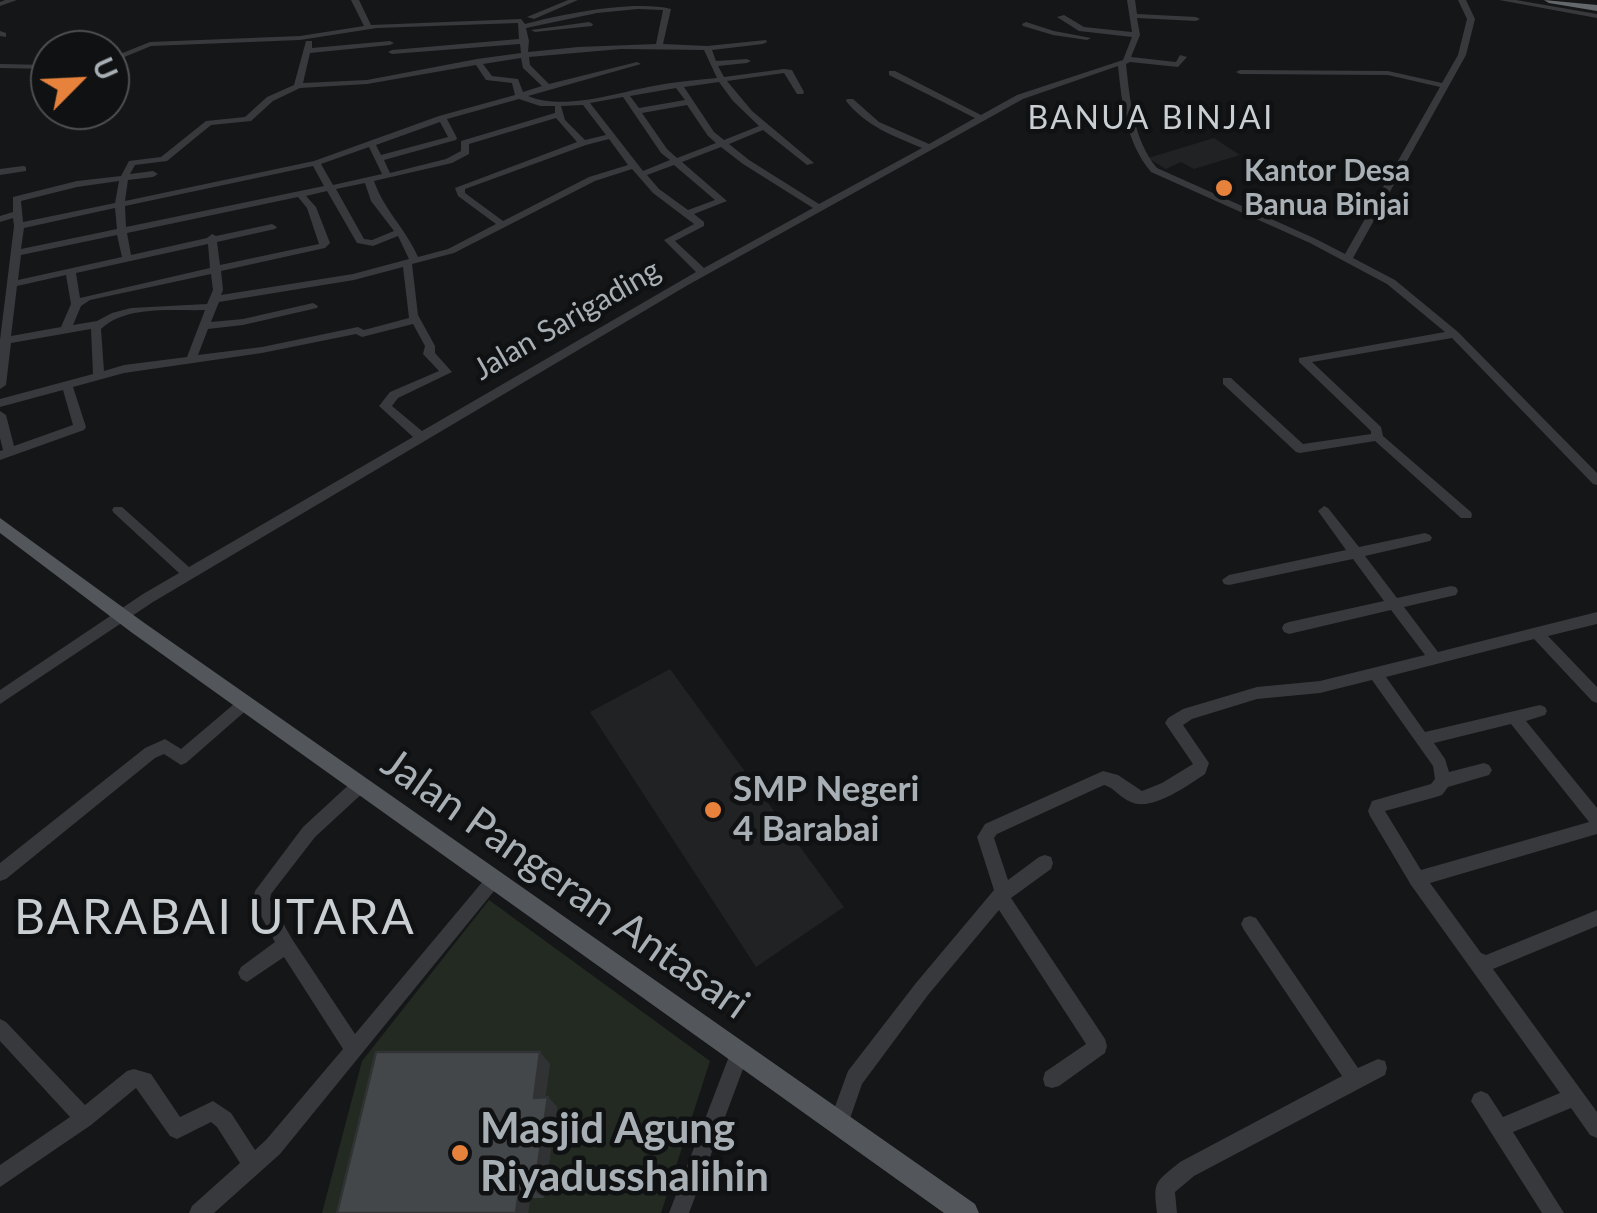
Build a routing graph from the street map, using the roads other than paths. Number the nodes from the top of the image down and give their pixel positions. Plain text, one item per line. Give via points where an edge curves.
1 (355, 0) edge
2 (574, 0) edge
3 (1130, 0) edge
4 (1462, 0) edge
5 (1503, 0) edge
6 (1549, 0) edge
7 (661, 2) edge
8 (1597, 8) edge
9 (1597, 16) edge
10 (1061, 17) dead end
11 (1135, 18) junction
12 (1196, 19) dead end
13 (1184, 20) dead end
14 (589, 24) dead end
15 (1026, 24) dead end
16 (386, 26) junction
17 (368, 27) junction
18 (523, 30) junction
19 (1090, 30) junction
20 (1136, 35) junction
21 (310, 37) junction
22 (764, 42) dead end
23 (640, 47) junction
24 (659, 47) junction
25 (390, 48) junction
26 (707, 48) junction
27 (581, 50) junction
28 (307, 51) junction
29 (130, 53) edge
30 (526, 53) junction
31 (1183, 58) dead end
32 (1125, 60) junction
33 (747, 61) dead end
34 (477, 62) junction
35 (637, 64) junction
36 (713, 64) junction
37 (0, 66) edge
38 (30, 67) edge
39 (1240, 72) dead end
40 (892, 73) dead end
41 (396, 74) junction
42 (582, 77) junction
43 (719, 80) junction
44 (298, 86) junction
45 (1446, 86) junction
46 (548, 87) junction
47 (680, 87) junction
48 (656, 88) junction
49 (800, 92) dead end
50 (625, 94) junction
51 (520, 96) junction
52 (850, 101) dead end
53 (585, 102) junction
54 (688, 102) junction
55 (558, 110) junction
56 (636, 111) junction
57 (442, 118) junction
58 (981, 118) junction
59 (762, 128) junction
60 (611, 136) junction
61 (583, 143) junction
62 (372, 145) junction
63 (725, 145) junction
64 (928, 147) junction
65 (382, 158) junction
66 (677, 162) junction
67 (316, 163) junction
68 (810, 163) dead end
69 (23, 169) dead end
70 (638, 170) junction
71 (126, 171) junction
72 (0, 172) edge
73 (153, 174) dead end
74 (268, 175) junction
75 (387, 176) junction
76 (369, 180) junction
77 (331, 190) junction
78 (299, 193) junction
79 (274, 198) junction
80 (121, 206) junction
81 (819, 208) junction
82 (688, 214) junction
83 (0, 219) edge
84 (18, 220) junction
85 (501, 224) junction
86 (272, 226) dead end
87 (120, 231) junction
88 (399, 232) junction
89 (212, 237) junction
90 (16, 253) junction
91 (128, 258) junction
92 (1347, 258) junction
93 (411, 261) junction
94 (217, 268) junction
95 (71, 273) junction
96 (703, 273) junction
97 (12, 284) junction
98 (214, 303) junction
99 (76, 304) junction
100 (313, 306) dead end
101 (416, 320) junction
102 (98, 324) junction
103 (204, 326) junction
104 (66, 328) junction
105 (1454, 334) junction
106 (3, 347) edge
107 (191, 360) junction
108 (99, 376) junction
109 (1226, 380) dead end
110 (67, 385) junction
111 (0, 386) edge
112 (0, 403) edge
113 (0, 414) edge
114 (1377, 436) junction
115 (421, 437) junction
116 (5, 455) edge
117 (1597, 481) edge
118 (118, 510) dead end
119 (1324, 511) dead end
120 (1466, 514) dead end
121 (0, 524) edge
122 (1426, 538) dead end
123 (1355, 554) junction
124 (188, 574) junction
125 (1229, 580) dead end
126 (1452, 591) dead end
127 (1392, 602) junction
128 (122, 615) junction
129 (1597, 618) edge
130 (1289, 628) dead end
131 (1537, 633) junction
132 (1435, 658) junction
133 (1375, 673) junction
134 (1597, 697) edge
135 (0, 698) edge
136 (245, 703) junction
137 (1540, 711) dead end
138 (1514, 718) junction
139 (1422, 739) junction
140 (1484, 770) dead end
141 (1443, 781) junction
142 (360, 785) junction
143 (1597, 823) edge
144 (1045, 863) dead end
145 (0, 873) edge
146 (1417, 878) junction
147 (494, 880) junction
148 (1000, 896) junction
149 (1597, 918) edge
150 (1250, 924) dead end
151 (286, 945) junction
152 (1477, 960) junction
153 (247, 973) dead end
154 (0, 1028) edge
155 (354, 1049) junction
156 (740, 1053) junction
157 (1378, 1068) dead end
158 (1052, 1078) dead end
159 (1355, 1078) junction
160 (1575, 1096) junction
161 (1482, 1101) dead end
162 (84, 1118) junction
163 (838, 1123) junction
164 (1498, 1128) junction
165 (1597, 1128) edge
166 (253, 1165) junction
167 (0, 1178) edge
168 (199, 1213) edge
169 (679, 1213) edge
170 (966, 1213) edge
171 (1167, 1213) edge
172 (1554, 1213) edge

1 - 17 street
2 - 18 street
3 - 11 street
4 - 45 street via 1471,18
5 - 9 street
6 - 8 highway
7 - 18 street via 628,3
7 - 24 street via 667,10
10 - 19 street
11 - 12 street
11 - 13 street
11 - 20 street
14 - 18 street
15 - 19 street via 1089,38
16 - 17 street
16 - 18 street
16 - 25 street
17 - 21 street
18 - 25 street
18 - 30 street
19 - 20 street
20 - 32 street
21 - 28 street
21 - 29 street via 150,44
22 - 26 street
23 - 24 street
23 - 27 street
23 - 35 street
24 - 26 street
25 - 28 street
25 - 41 street
26 - 36 street
27 - 30 street
27 - 42 street
28 - 44 street
30 - 34 street
30 - 46 street via 526,66
31 - 32 street via 1162,66
32 - 58 street, Jalan Sarigading via 1055,82
32 - 92 street via 1126,95 1142,156 1154,170
33 - 36 street
34 - 41 street
34 - 51 street via 489,78 515,82
35 - 42 street
35 - 48 street via 638,74
36 - 43 street
37 - 38 street
39 - 45 street via 1388,73
40 - 58 street
41 - 44 street
42 - 46 street
43 - 47 street
43 - 49 street via 787,71
43 - 59 street
44 - 71 street via 248,119 206,124 164,159
45 - 92 street
46 - 51 street
47 - 48 street
47 - 54 street
48 - 50 street
50 - 53 street
50 - 56 street
51 - 55 street
51 - 57 street
52 - 64 street via 888,132
53 - 55 street
53 - 60 street
54 - 56 street
54 - 63 street
55 - 61 street
55 - 75 street via 464,143 466,152 449,161
56 - 66 street
57 - 62 street
57 - 65 street via 454,138
58 - 64 street, Jalan Sarigading
59 - 63 street
59 - 68 street
60 - 61 street
60 - 70 street
61 - 85 street via 460,188
62 - 65 street
62 - 67 street
63 - 66 street
63 - 81 street
64 - 81 street, Jalan Sarigading
65 - 75 street
66 - 70 street
66 - 82 street via 722,201
67 - 74 street
67 - 77 street
69 - 72 street
70 - 82 street
70 - 85 street via 592,179
71 - 73 street
71 - 80 street
71 - 84 street via 19,198
74 - 79 street
74 - 80 street
75 - 76 street
76 - 77 street
76 - 88 street
77 - 78 street
77 - 88 street via 364,244
78 - 79 street
78 - 94 street via 324,231 324,245
79 - 87 street
80 - 84 street
80 - 87 street
81 - 96 street, Jalan Sarigading
82 - 96 street via 700,226 669,240
83 - 84 street
84 - 90 street
85 - 93 street via 451,251
86 - 89 street
87 - 90 street
87 - 91 street
88 - 93 street
89 - 91 street
89 - 94 street
90 - 97 street
91 - 95 street
92 - 105 street via 1391,282
93 - 98 street
93 - 101 street
94 - 98 street
94 - 99 street
95 - 97 street
95 - 99 street
96 - 115 street, Jalan Sarigading
97 - 106 street
98 - 102 street via 123,312
98 - 103 street
99 - 104 street
100 - 103 street
101 - 107 street
101 - 115 street via 429,354 446,373 394,395 385,406
102 - 104 street
102 - 108 street
103 - 107 street
104 - 106 street
105 - 114 street via 1303,360
105 - 117 street
106 - 111 street
107 - 108 street
108 - 110 street
109 - 114 street via 1300,449
110 - 112 street
110 - 116 street via 80,427
113 - 116 street
114 - 120 street
115 - 124 street, Jalan Sarigading
118 - 124 street
119 - 123 street
121 - 128 main road, Jalan Pangeran Antasari
122 - 123 street
123 - 125 street
123 - 127 street
124 - 128 street, Jalan Sarigading
126 - 127 street
127 - 130 street
127 - 132 street
128 - 135 street, Jalan Sarigading
128 - 136 main road, Jalan Pangeran Antasari
129 - 131 street
131 - 132 street
131 - 134 street
132 - 133 street
133 - 139 street
133 - 148 street via 1320,687 1257,692 1177,718 1174,726 1203,766 1148,798 1109,776 991,828 986,837
136 - 142 main road, Jalan Pangeran Antasari
136 - 145 street via 181,758 164,746 150,753
137 - 138 street
138 - 139 street
138 - 143 street
139 - 141 street
140 - 141 street
141 - 146 street via 1436,790 1376,808
142 - 147 main road, Jalan Pangeran Antasari
142 - 151 street via 309,832 263,891
143 - 146 street
144 - 148 street
146 - 152 street
147 - 155 street
147 - 156 main road, Jalan Pangeran Antasari
148 - 158 street via 1097,1043
148 - 163 street via 855,1078
149 - 152 street via 1485,964
150 - 159 street
151 - 153 street
151 - 155 street
152 - 160 street
154 - 162 street
155 - 166 street
156 - 163 main road, Jalan Pangeran Antasari
156 - 169 street
157 - 159 street
159 - 171 street via 1170,1181 1164,1188
160 - 164 street
160 - 165 street
161 - 164 street
162 - 166 street via 134,1078 144,1081 177,1129 213,1111
162 - 167 street
163 - 170 main road, Jalan Pangeran Antasari
164 - 172 street
166 - 168 street

